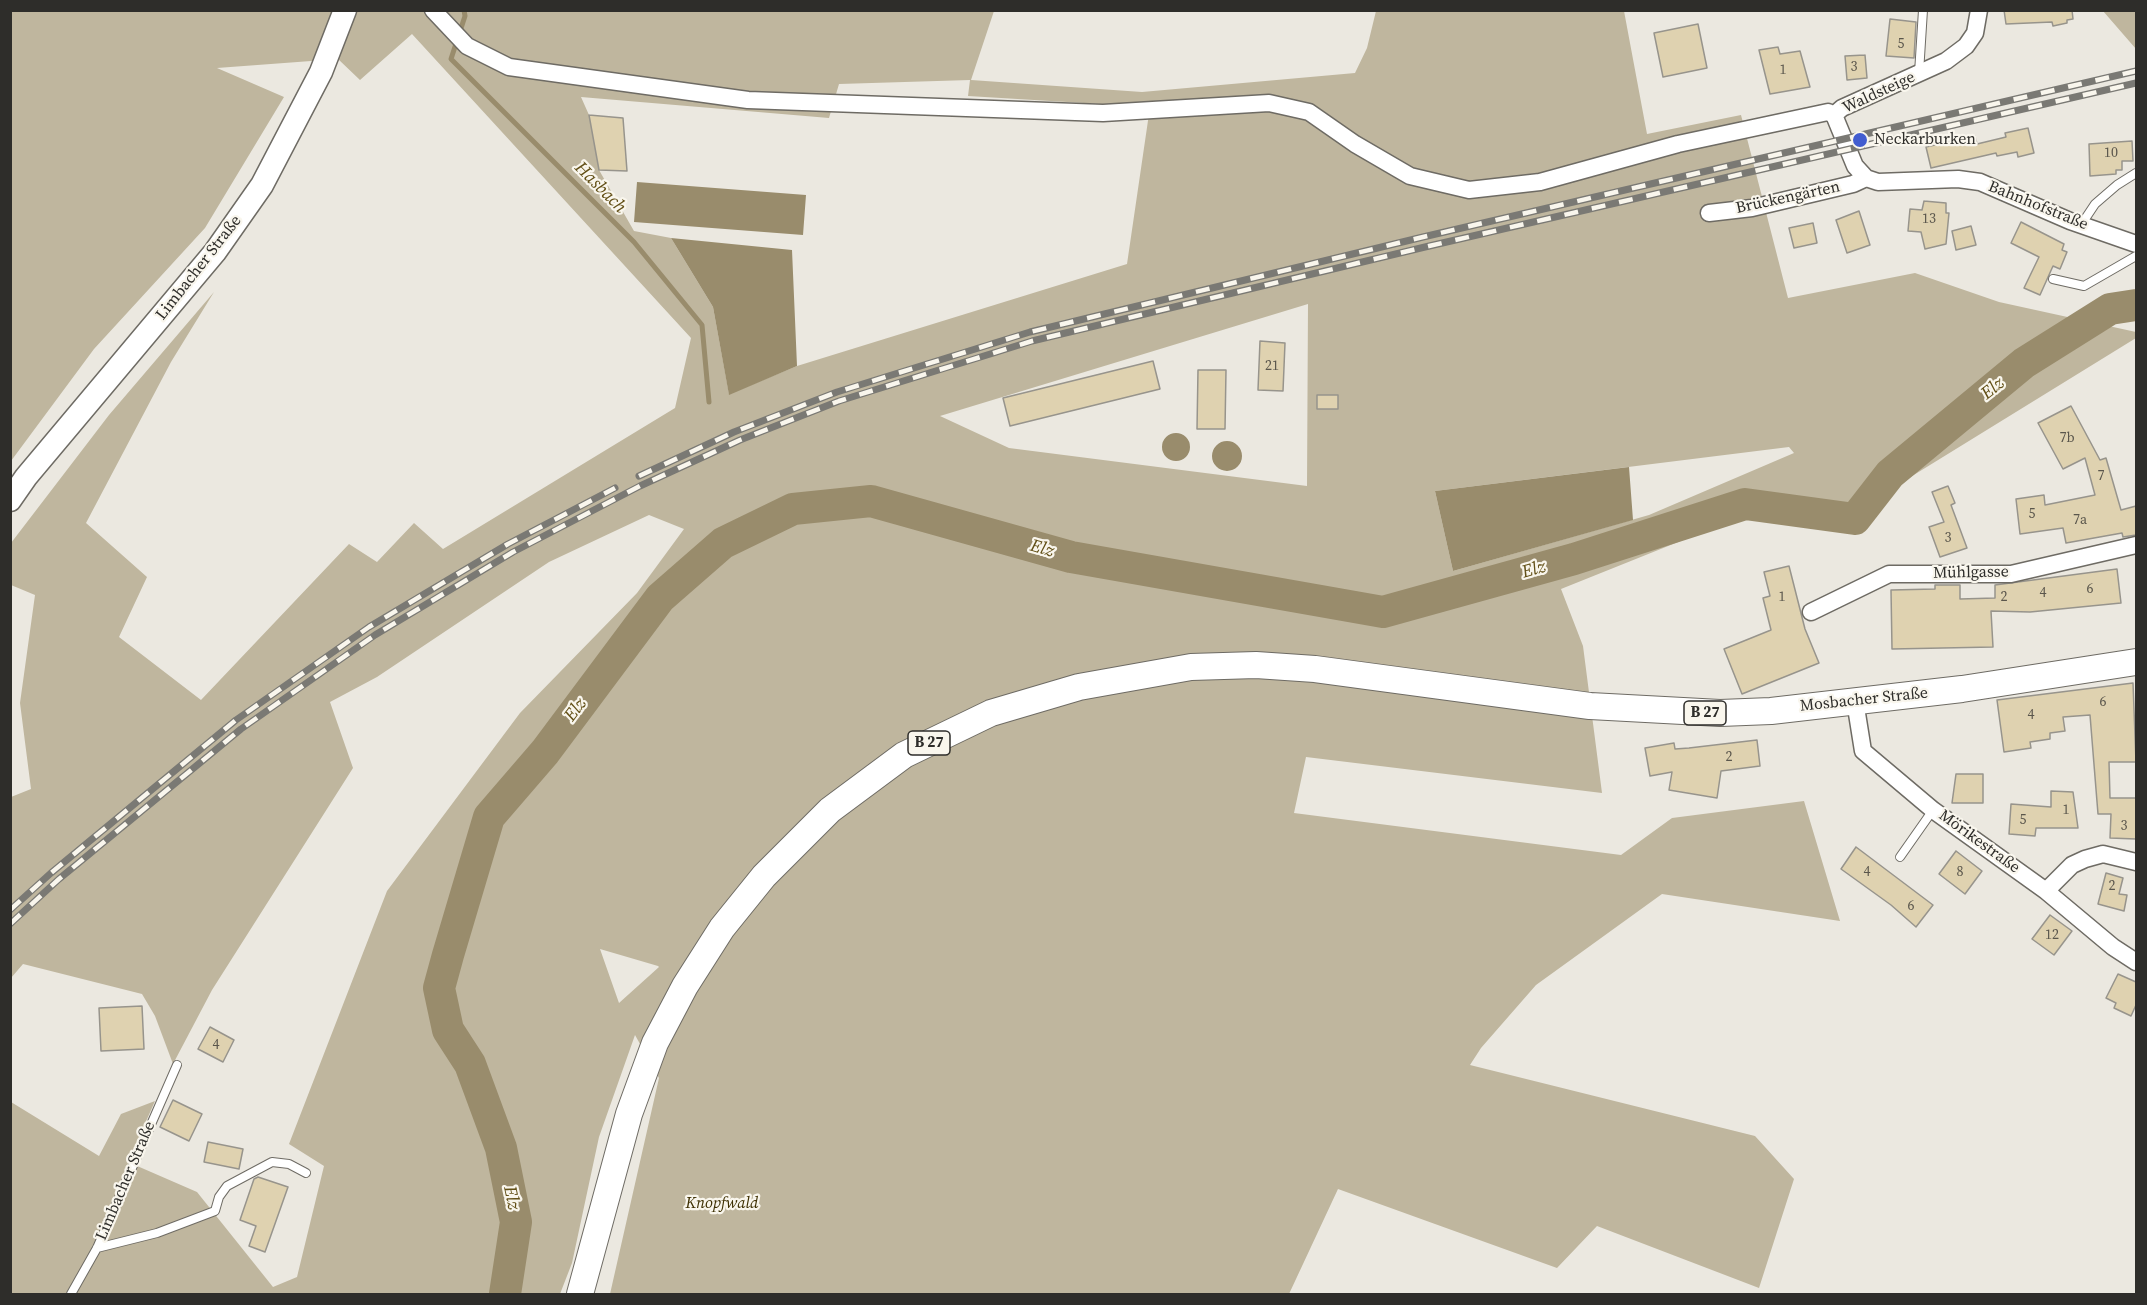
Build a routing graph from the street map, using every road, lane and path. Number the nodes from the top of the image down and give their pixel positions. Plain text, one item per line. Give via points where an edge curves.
1 (345, 10) edge
2 (433, 10) edge
3 (1923, 10) edge
4 (1979, 10) edge
5 (1919, 75) junction
6 (1834, 115) junction
7 (2136, 173) edge
8 (1866, 178) junction
9 (1710, 213) dead end
10 (2081, 225) junction
11 (2136, 244) edge
12 (2136, 256) edge
13 (2053, 279) dead end
14 (10, 500) edge
15 (2136, 545) edge
16 (1811, 612) dead end
17 (2136, 662) edge
18 (1855, 701) junction
19 (1934, 810) junction
20 (1900, 857) dead end
21 (2136, 862) edge
22 (2046, 891) junction
23 (2136, 962) edge
24 (177, 1065) dead end
25 (306, 1173) dead end
26 (98, 1248) junction
27 (71, 1294) edge
28 (580, 1294) edge

1 - 14 main road, Limbacher Straße via 321,72 262,185 215,252
2 - 6 street, Waldsteige via 468,46 509,67 748,100 1103,113 1269,104 1309,112 1410,176 1469,190 1540,182 1678,144 1828,112
3 - 5 lane
4 - 5 street, Waldsteige via 1975,33 1966,46
5 - 6 street, Waldsteige
6 - 8 street via 1855,166
7 - 10 lane via 2095,204
8 - 9 street, Brückengärten via 1752,208
8 - 10 street, Bahnhofstraße via 1878,182 1980,182
10 - 11 street, Bahnhofstraße
12 - 13 lane via 2084,286
15 - 16 street, Mühlgasse via 2011,574 1889,574
17 - 18 main road, Mosbacher Straße / B 27
18 - 19 street, Mörikestraße via 1863,751
18 - 28 main road, Mosbacher Straße / B 27 via 1720,713 1590,706 1315,669 1256,665 1191,667 1079,687 991,713 904,755 830,810 764,876 722,928 684,986 655,1043 628,1114
19 - 20 lane
19 - 22 street, Mörikestraße
21 - 22 street via 2103,854 2085,859 2072,865
22 - 23 street, Mörikestraße
24 - 26 lane, Limbacher Straße
25 - 26 lane via 289,1164 272,1162 227,1186 215,1211 157,1233
26 - 27 lane, Limbacher Straße

